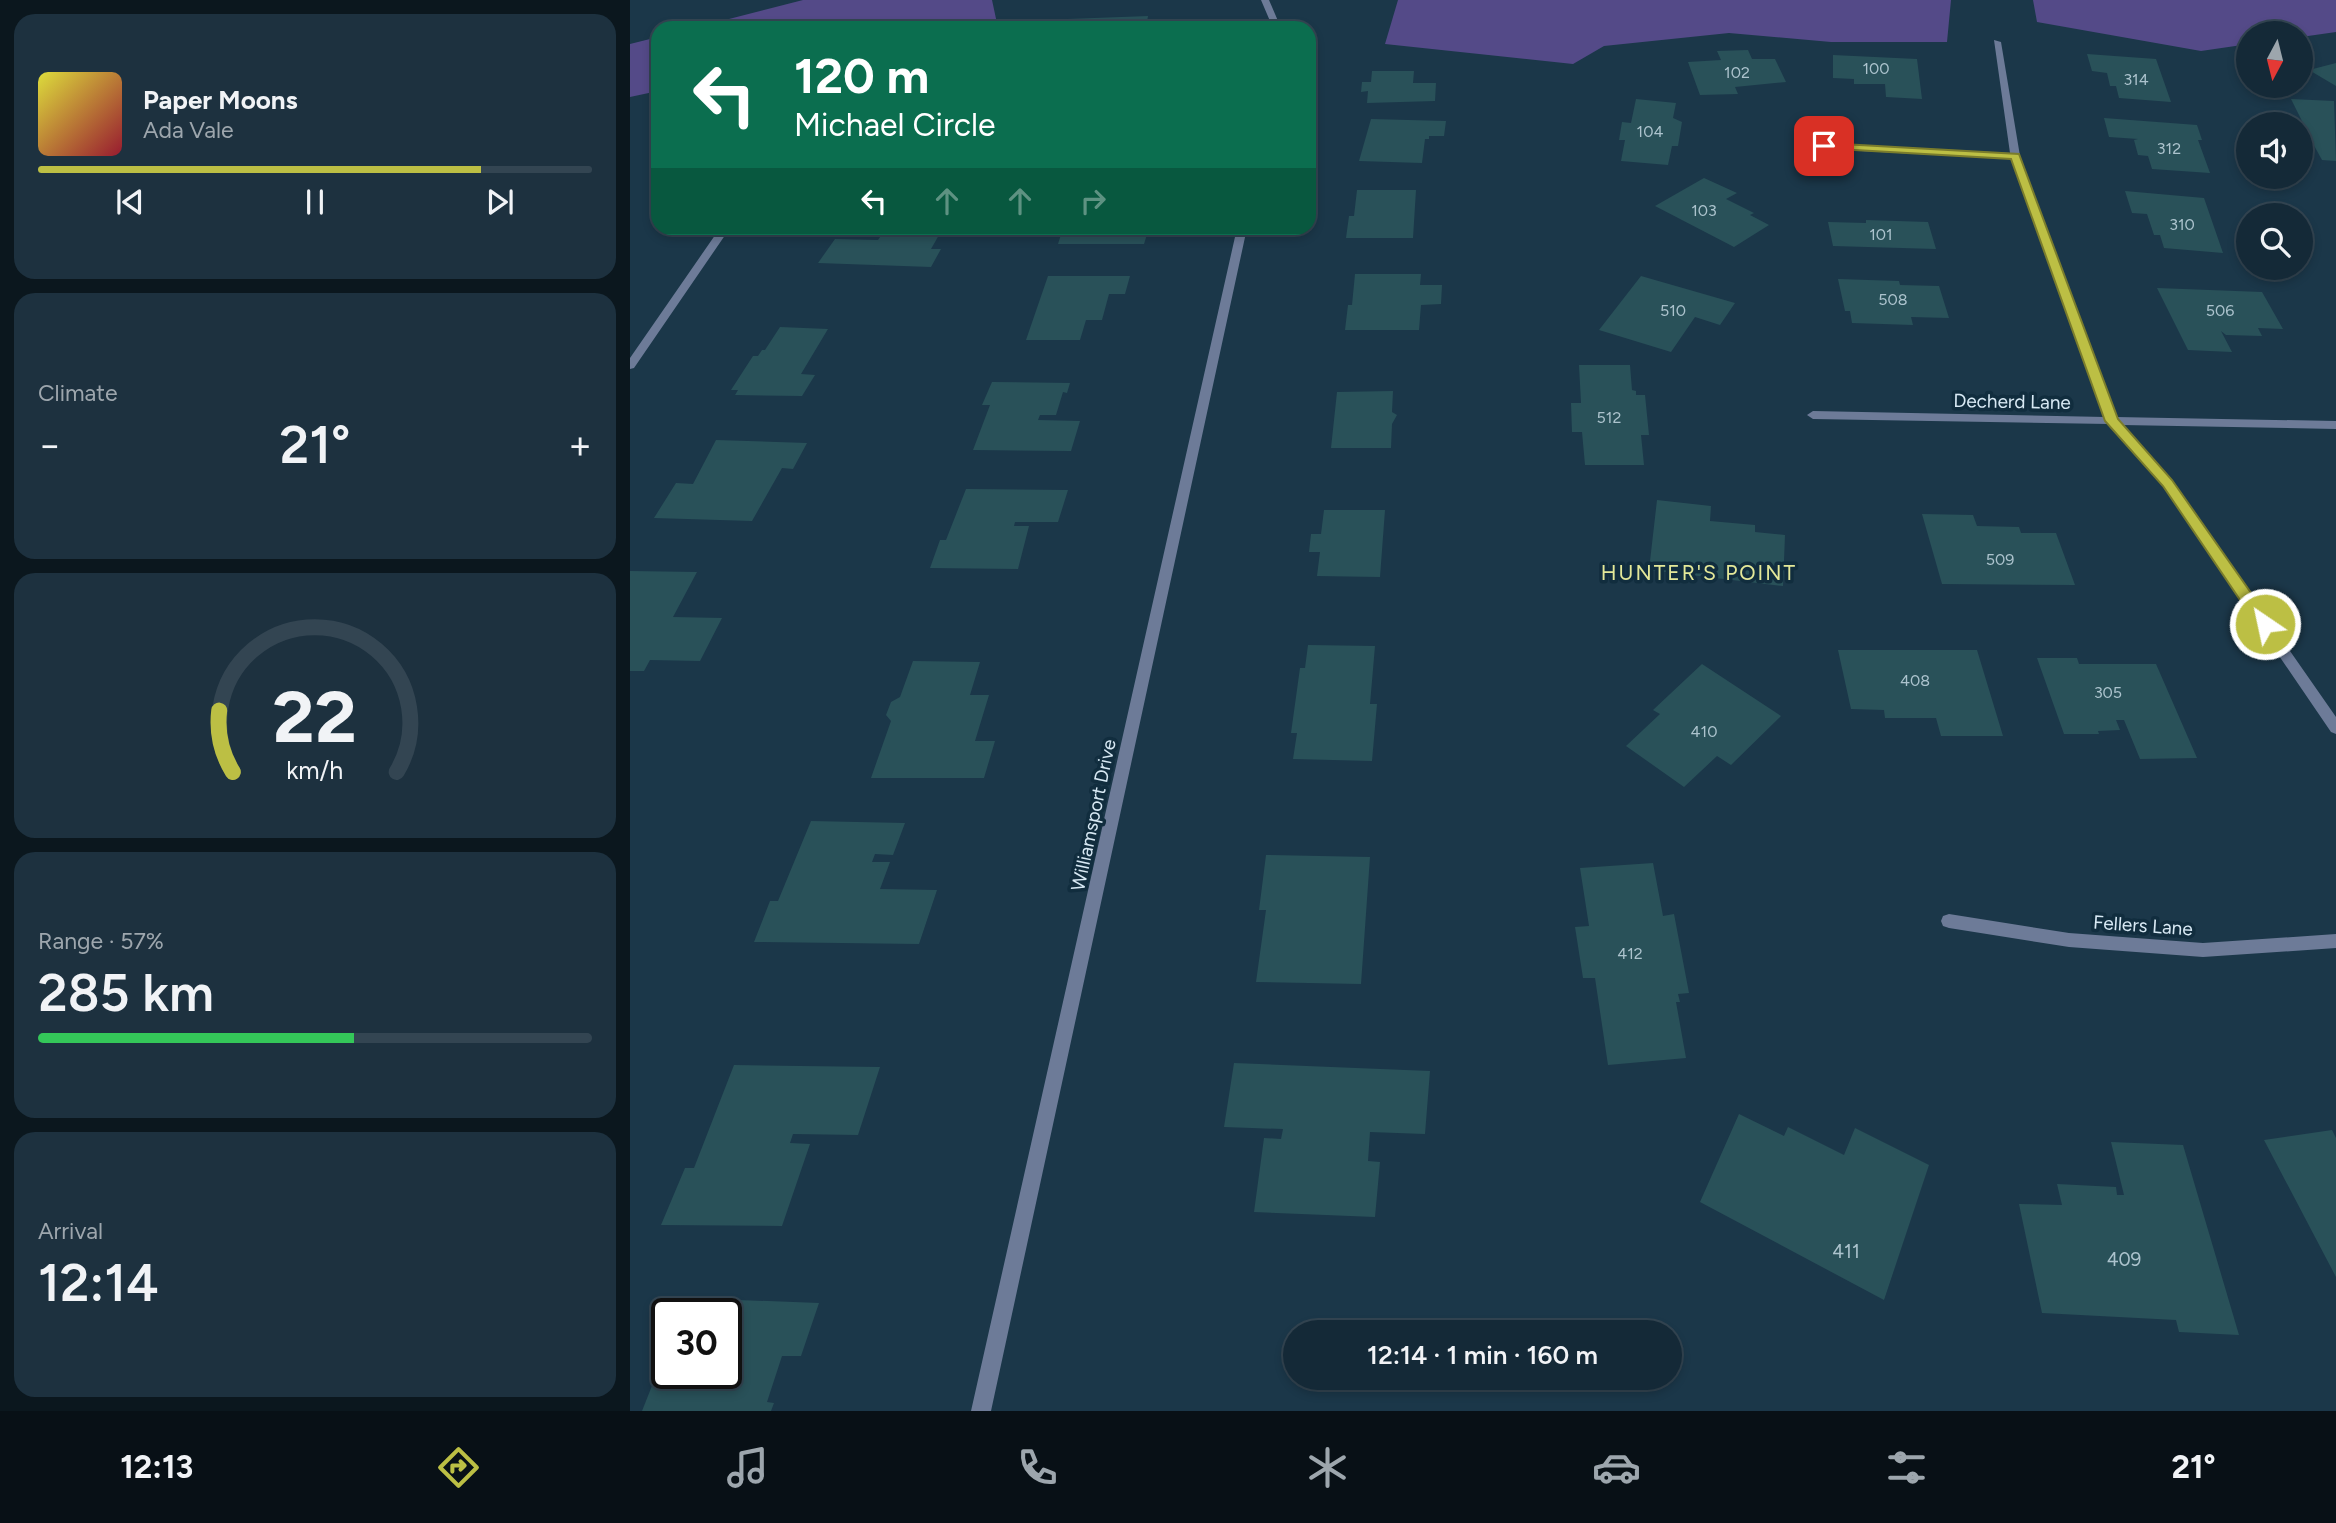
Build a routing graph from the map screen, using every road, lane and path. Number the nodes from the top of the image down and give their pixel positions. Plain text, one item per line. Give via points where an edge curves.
1 (1265, 0) edge
2 (1274, 21) edge
3 (1997, 42) dead end
4 (1824, 146) dead end
5 (2015, 156) junction
6 (720, 235) edge
7 (1240, 235) edge
8 (630, 366) edge
9 (1813, 415) dead end
10 (2112, 421) junction
11 (2336, 425) edge
12 (2336, 727) edge
13 (1949, 921) dead end
14 (2336, 941) edge
15 (981, 1411) edge

1 - 2 street
3 - 5 street
4 - 5 street
5 - 10 street
6 - 8 street
7 - 15 street, Williamsport Drive
9 - 10 street, Decherd Lane
10 - 11 street, Decherd Lane
10 - 12 street via 2167,483
13 - 14 street, Fellers Lane via 2068,940 2203,950

